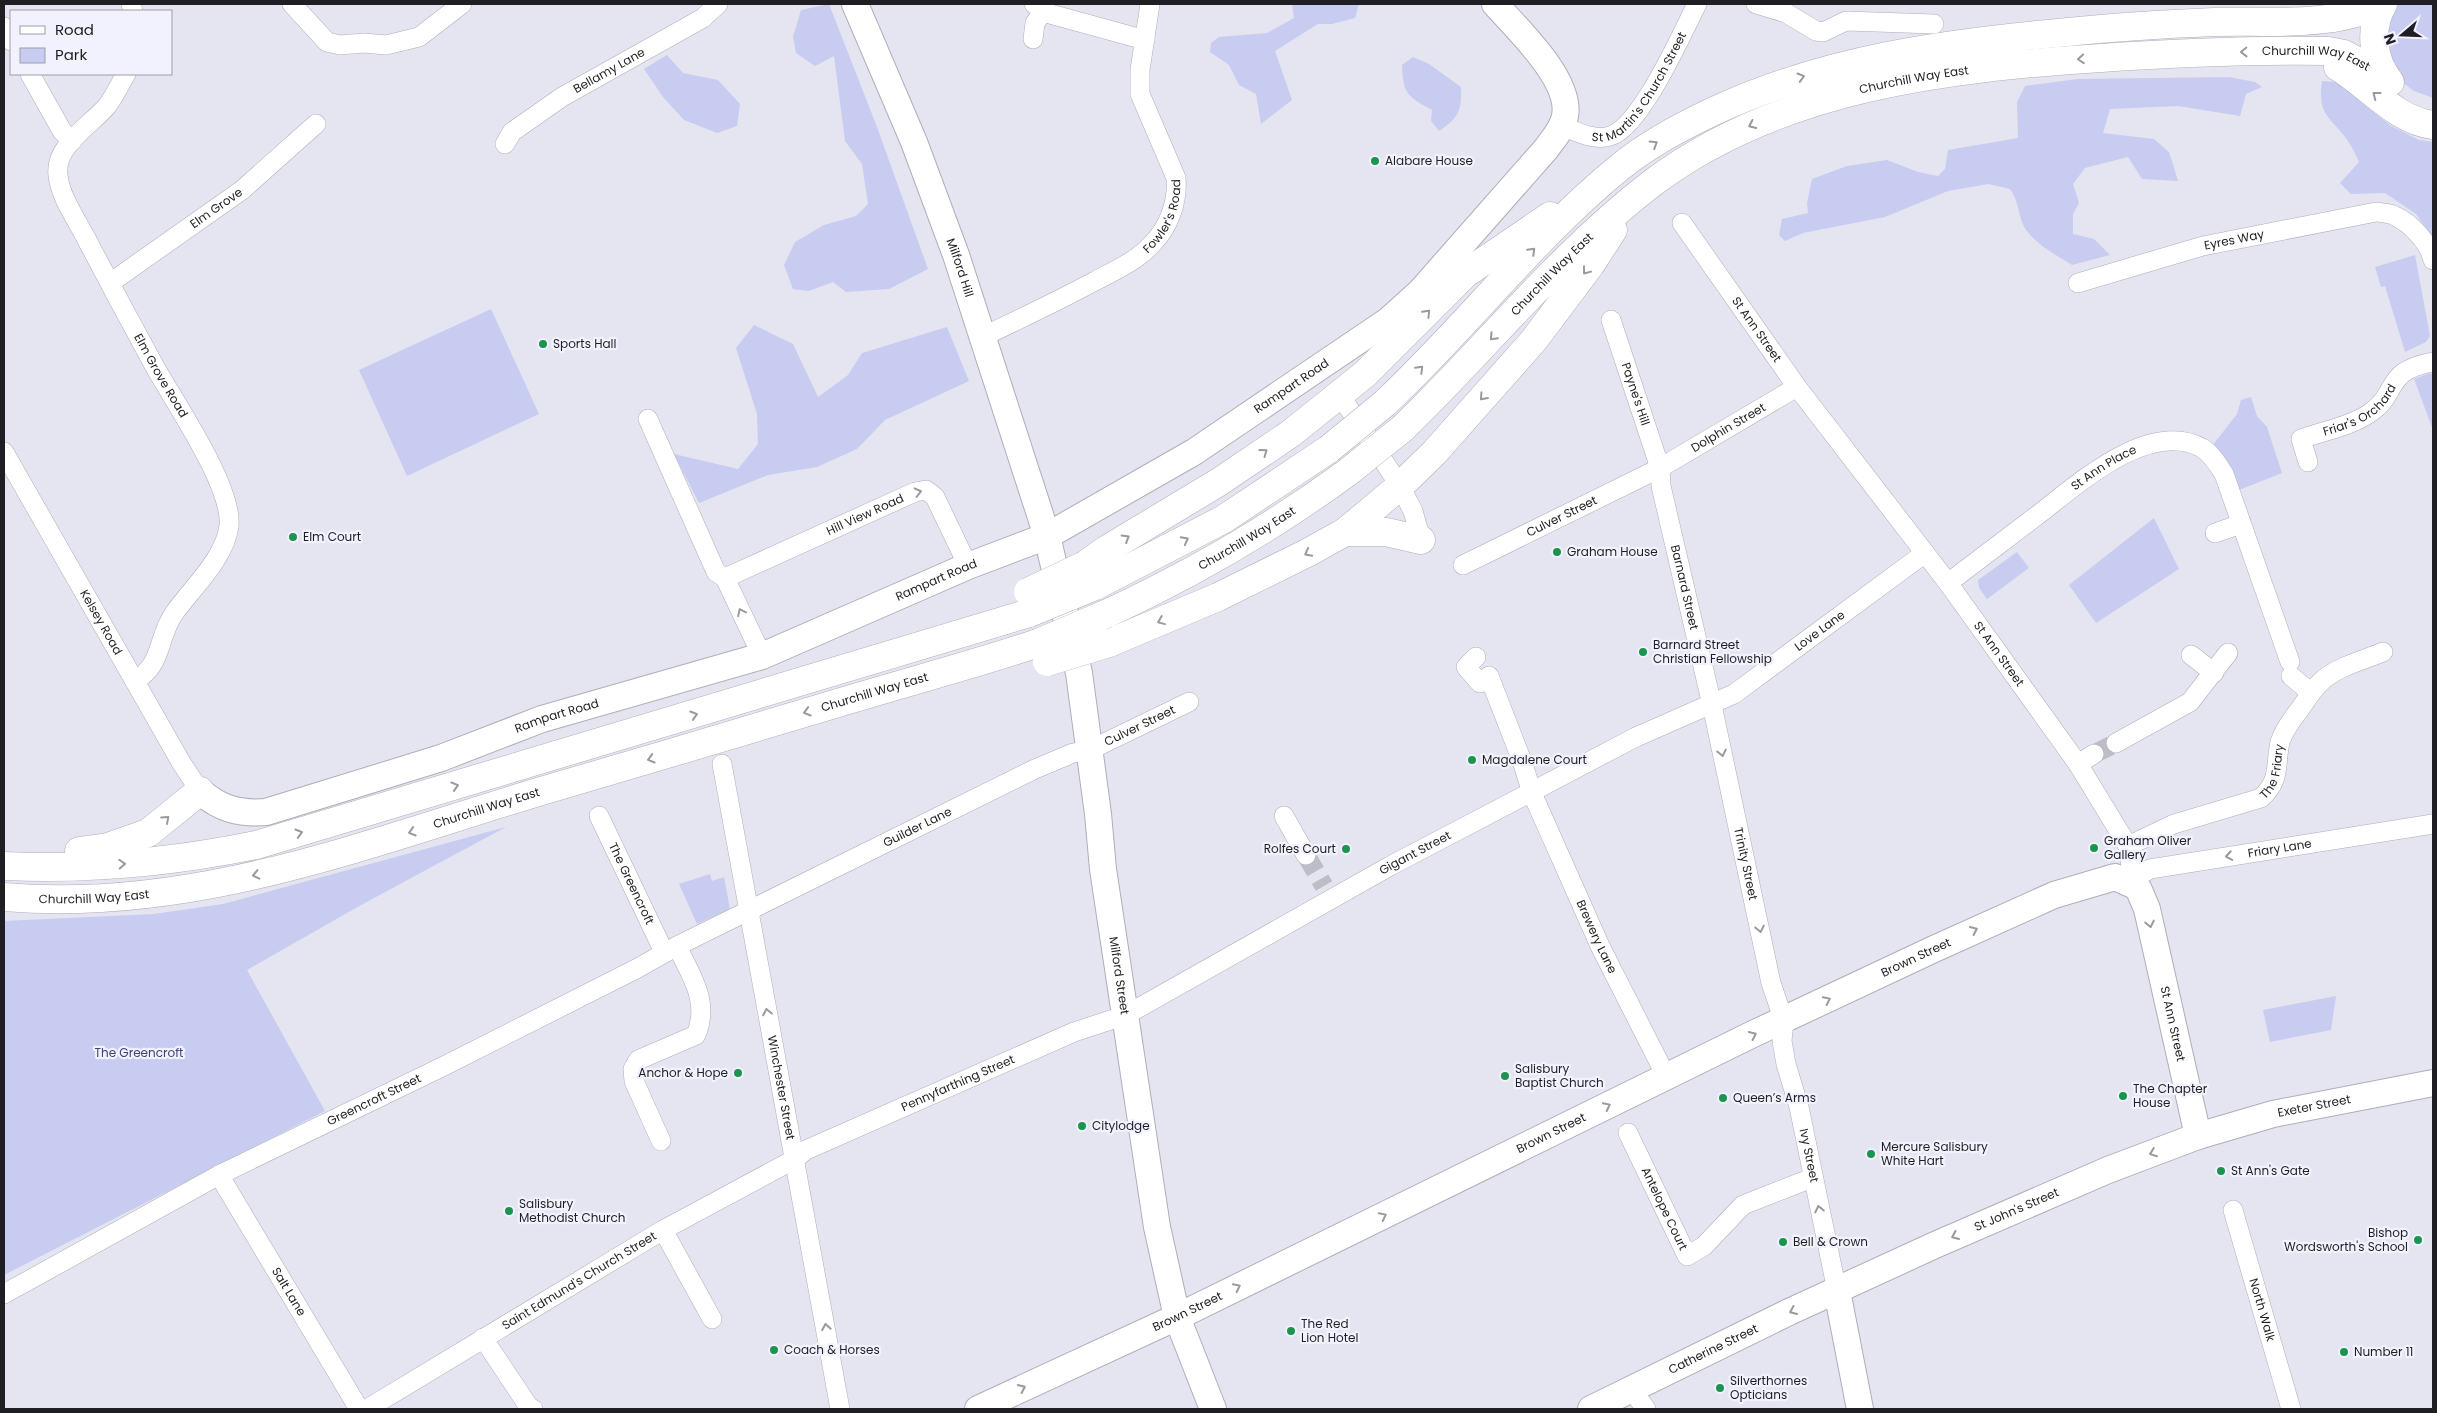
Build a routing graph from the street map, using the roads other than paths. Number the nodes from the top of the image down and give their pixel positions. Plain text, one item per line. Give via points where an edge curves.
1 (292, 4) edge
2 (461, 4) edge
3 (718, 4) edge
4 (855, 4) edge
5 (1150, 4) edge
6 (1495, 4) edge
7 (1698, 4) edge
8 (1756, 4) edge
9 (2382, 5) edge
10 (1038, 8) edge
11 (1934, 24) dead end
12 (4, 27) edge
13 (10, 39) edge
14 (1033, 39) dead end
15 (1145, 40) junction
16 (2292, 51) junction
17 (31, 75) edge
18 (125, 75) edge
19 (2386, 77) junction
20 (2433, 108) edge
21 (316, 124) dead end
22 (2433, 125) edge
23 (1562, 126) junction
24 (72, 140) junction
25 (505, 144) dead end
26 (1595, 188) junction
27 (1631, 201) junction
28 (1682, 223) dead end
29 (2433, 260) edge
30 (110, 283) junction
31 (2078, 283) dead end
32 (1610, 320) dead end
33 (982, 337) junction
34 (2433, 362) edge
35 (1797, 387) junction
36 (1340, 395) junction
37 (648, 420) dead end
38 (4, 452) edge
39 (2308, 462) dead end
40 (1660, 468) junction
41 (1400, 486) junction
42 (2241, 524) junction
43 (1345, 532) junction
44 (2215, 534) dead end
45 (1047, 536) junction
46 (1420, 540) joint
47 (1925, 553) junction
48 (1463, 564) dead end
49 (968, 566) junction
50 (1090, 576) junction
51 (724, 578) junction
52 (1948, 583) junction
53 (2384, 652) dead end
54 (1042, 653) junction
55 (2228, 653) dead end
56 (2191, 654) dead end
57 (762, 656) junction
58 (1476, 657) dead end
59 (2214, 673) junction
60 (135, 681) junction
61 (2311, 693) junction
62 (1189, 702) dead end
63 (1712, 705) junction
64 (2116, 743) tunnel mouth
65 (1090, 750) junction
66 (2094, 754) tunnel mouth
67 (722, 764) dead end
68 (2078, 764) junction
69 (200, 791) junction
70 (1532, 793) junction
71 (599, 816) dead end
72 (1284, 816) dead end
73 (2433, 824) edge
74 (2128, 846) junction
75 (1306, 855) tunnel mouth
76 (4, 866) edge
77 (2129, 882) junction
78 (4, 897) edge
79 (747, 911) junction
80 (671, 949) junction
81 (1126, 1015) junction
82 (1784, 1021) junction
83 (1666, 1076) junction
84 (2433, 1083) edge
85 (1628, 1133) dead end
86 (2198, 1136) junction
87 (661, 1141) dead end
88 (795, 1159) junction
89 (219, 1175) junction
90 (1812, 1178) junction
91 (2233, 1210) dead end
92 (663, 1230) junction
93 (1870, 1276) junction
94 (1837, 1291) junction
95 (4, 1294) edge
96 (1177, 1317) junction
97 (712, 1319) dead end
98 (1845, 1329) junction
99 (483, 1338) junction
100 (1639, 1399) edge
101 (359, 1409) edge
102 (367, 1409) edge
103 (533, 1409) edge
104 (840, 1409) edge
105 (978, 1409) edge
106 (1213, 1409) edge
107 (1591, 1409) edge
108 (1860, 1409) edge
109 (2291, 1409) edge

1 - 2 street via 327,42 386,45 419,37
3 - 25 street, Bellamy Lane via 703,18 562,98 512,132
4 - 33 street, Milford Hill via 914,142
5 - 15 street, Fowler's Road
6 - 23 street via 1558,81 1565,100 1566,114
7 - 23 street, St Martin's Church Street via 1638,113 1623,129 1612,136 1600,138
8 - 11 street via 1786,13 1816,32 1855,20
9 - 19 highway via 2374,45
26 -> 9 highway via 1658,141 1732,102 1789,81 1877,57 1959,43 2086,30 2332,18
10 - 14 street
10 - 15 street
12 - 13 street
15 - 33 street, Fowler's Road via 1140,94 1172,165 1177,191 1163,231 1152,245 1115,271
16 - 19 highway, Churchill Way East via 2344,54
22 -> 16 highway via 2416,122 2400,113 2336,66
16 -> 27 highway, Churchill Way East via 2186,53 2048,62 1943,75 1847,92 1778,114 1730,136 1677,166
17 - 24 street via 62,131
18 - 24 street, Elm Grove Road via 107,106
19 - 20 highway via 2411,100
21 - 30 street, Elm Grove via 242,190
23 - 45 street, Rampart Road via 1546,149 1420,292 1389,320 1194,452
24 - 30 street, Elm Grove Road via 59,160 57,174 64,196
36 -> 26 highway via 1465,274 1539,222
50 -> 26 highway, bridge via 1224,519 1329,449 1385,403
27 -> 41 highway via 1591,264 1534,340 1434,453
27 -> 54 highway, Churchill Way East, bridge via 1543,283 1404,428 1348,472 1217,559 1106,614
28 - 35 street, St Ann Street
29 - 31 street, Eyres Way via 2413,228 2395,215 2376,212 2203,246
30 - 60 street, Elm Grove Road via 209,462 228,511 229,526 218,556 165,627 157,658 148,673
32 - 40 street, Payne's Hill
33 - 45 street, Milford Hill
34 - 39 street, Friar's Orchard via 2407,369 2396,377 2379,405 2369,414 2301,439
35 - 40 street, Dolphin Street
35 - 47 street, St Ann Street
36 - 41 street
50 -> 36 highway via 1106,550 1253,460
37 - 51 street via 716,572
38 - 60 street, Kelsey Road
40 - 48 street, Culver Street
40 - 63 street, Barnard Street via 1660,486
41 - 43 highway
41 - 46 street via 1413,511
42 - 44 street
42 - 52 street, St Ann Place via 2224,474 2215,460 2202,448 2181,441 2157,443 2119,455 2102,465
42 - 61 street, St Ann Place via 2290,669
43 - 46 highway via 1386,532
43 -> 54 highway, bridge via 1241,586 1108,643
45 - 49 street, Rampart Road
45 - 65 street, Milford Street via 1074,646
47 - 52 street, St Ann Street
47 - 63 street, Love Lane via 1734,694
51 -> 49 street, Hill View Road via 915,492 926,490 935,497
49 - 57 street, Rampart Road
76 -> 50 highway, bridge via 66,867 154,862 256,845 902,652
57 -> 51 street
52 - 68 street, St Ann Street
53 - 61 street, The Friary via 2341,669 2324,679
54 -> 78 highway, Churchill Way East via 900,685 371,844 231,881 149,895
55 - 59 street
56 - 59 street
57 - 69 street, Rampart Road via 542,719 442,758 266,812 230,810
58 - 70 street, Brewery Lane via 1466,667 1480,683 1489,676
59 - 64 street via 2190,702
60 - 69 street, Kelsey Road
61 - 74 street, The Friary via 2285,731 2280,742 2276,777 2271,789 2261,798 2174,824
62 - 65 street, Culver Street
63 - 70 street, Gigant Street via 1636,737
63 -> 82 street, Trinity Street via 1771,983
65 - 79 street, Guilder Lane via 1074,752 1035,769
65 - 81 street, Milford Street via 1103,869
66 - 68 street
67 - 79 street, Winchester Street
68 - 74 street, St Ann Street
76 -> 69 highway via 123,843 159,826
70 - 81 street, Gigant Street via 1390,866 1328,893
70 - 83 street, Brewery Lane via 1600,946
71 - 80 street, The Greencroft
72 - 75 street
73 -> 77 street, Friary Lane via 2150,869
74 - 77 street, St Ann Street
82 -> 77 street, Brown Street via 2054,895 2115,877
77 -> 86 street, St Ann Street via 2139,890 2147,909
79 - 80 street, Greencroft Street
88 -> 79 street, Winchester Street
80 - 87 street, The Greencroft via 699,994 702,1011 696,1035 638,1060 633,1069 634,1081
80 - 89 street, Greencroft Street via 435,1070
81 - 88 street, Pennyfarthing Street via 1074,1032 993,1067 806,1150
81 - 96 street, Milford Street via 1151,1195
83 -> 82 street, Brown Street
82 - 90 street, Ivy Street via 1782,1041 1786,1064 1799,1107
96 -> 83 street, Brown Street
84 - 86 street, Exeter Street via 2272,1114
85 - 90 street, Antelope Court via 1687,1256 1704,1246 1737,1210
86 -> 93 street, St John's Street via 2071,1185
88 - 92 street, Saint Edmund's Church Street
104 -> 88 street, Winchester Street
89 - 95 street, Greencroft Street
89 - 101 street, Salt Lane
94 -> 90 street, Ivy Street
91 - 109 street, North Walk
92 - 97 street
92 - 99 street, Saint Edmund's Church Street
93 - 94 street, St John's Street
93 - 98 street
94 - 98 street
94 -> 100 street, Catherine Street
105 -> 96 street, Brown Street
96 - 106 street, Milford Street
98 - 108 street
99 - 102 street, Saint Edmund's Church Street
99 - 103 street
100 - 107 street, Catherine Street

